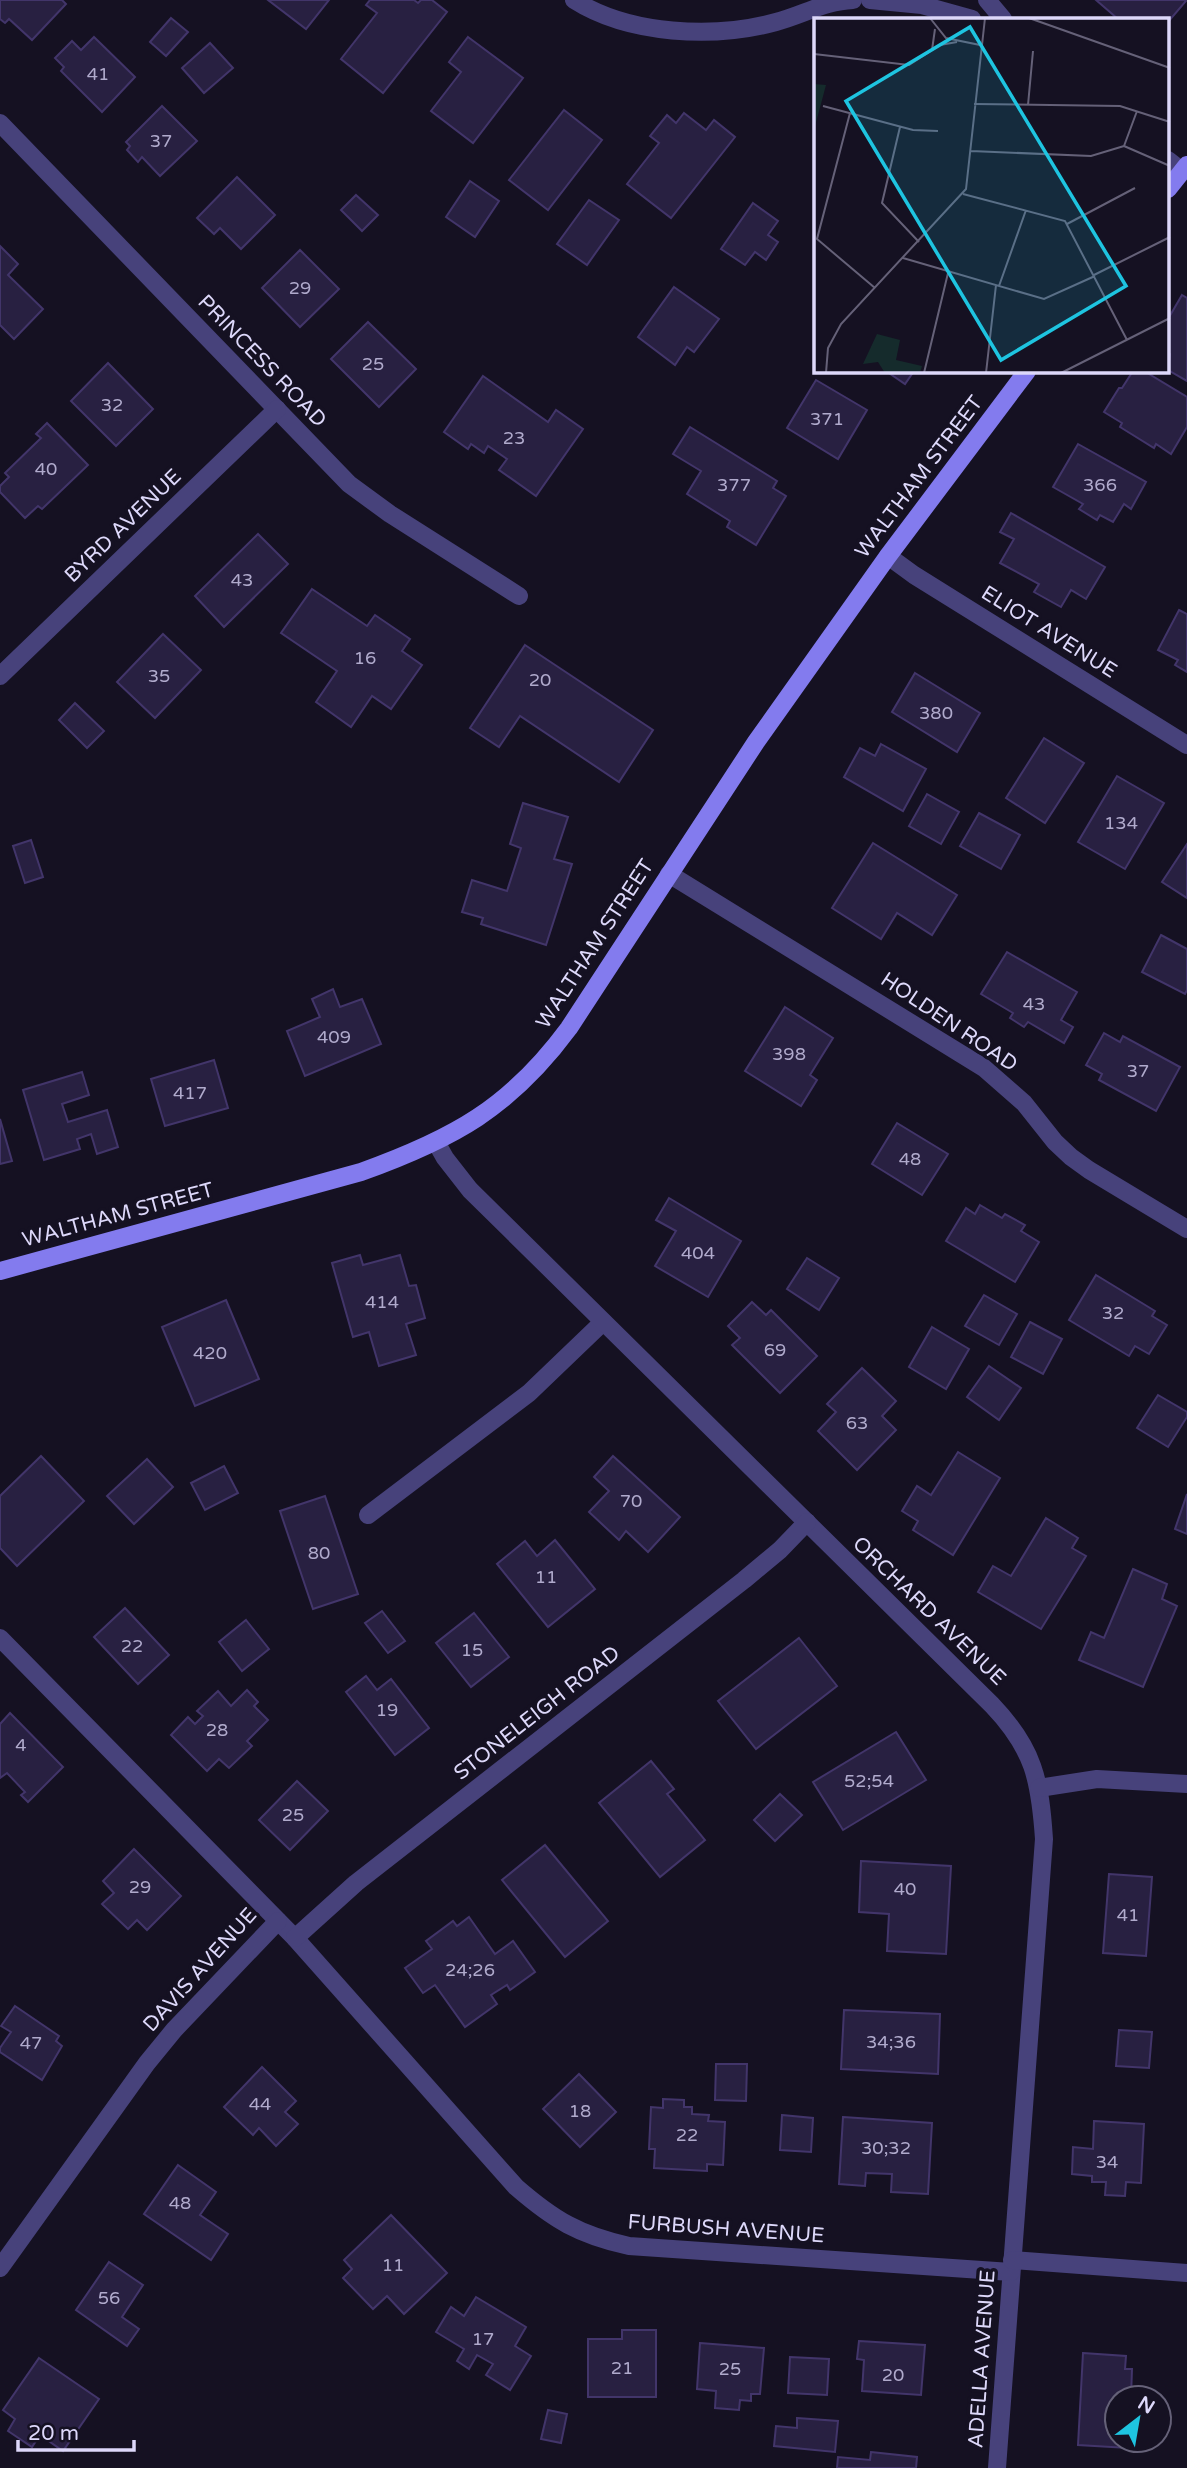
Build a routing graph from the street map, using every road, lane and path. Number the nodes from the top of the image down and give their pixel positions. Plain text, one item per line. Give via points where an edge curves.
1 (574, 0) edge
2 (853, 0) edge
3 (870, 0) edge
4 (987, 0) edge
5 (824, 3) edge
6 (968, 18) edge
7 (1002, 18) edge
8 (0, 123) edge
9 (1179, 165) edge
10 (1170, 185) edge
11 (1025, 373) edge
12 (277, 409) junction
13 (888, 556) junction
14 (519, 596) dead end
15 (0, 676) edge
16 (1187, 745) edge
17 (669, 874) junction
18 (436, 1142) junction
19 (1187, 1229) edge
20 (0, 1271) edge
21 (603, 1322) junction
22 (368, 1515) dead end
23 (807, 1522) junction
24 (0, 1638) edge
25 (1187, 1784) edge
26 (1039, 1788) junction
27 (278, 1921) junction
28 (295, 1938) junction
29 (1012, 2266) junction
30 (0, 2268) edge
31 (1187, 2273) edge
32 (997, 2468) edge

1 - 5 street via 622,22 687,30 773,23
2 - 5 street
3 - 6 street via 922,5
4 - 7 street
8 - 12 street, PRINCESS ROAD
9 - 10 main road
11 - 13 main road, WALTHAM STREET
12 - 14 street, PRINCESS ROAD via 355,489
12 - 15 street, BYRD AVENUE
13 - 16 street, ELIOT AVENUE
13 - 17 main road, WALTHAM STREET
17 - 18 main road, WALTHAM STREET via 554,1049 497,1105
17 - 19 street, HOLDEN ROAD via 984,1068 1024,1103 1071,1157
18 - 20 main road, WALTHAM STREET via 361,1172
18 - 21 street, ORCHARD AVENUE via 470,1190
21 - 22 street via 529,1393
21 - 23 street, ORCHARD AVENUE
23 - 26 street, ORCHARD AVENUE via 1009,1722 1023,1741
23 - 28 street, STONELEIGH ROAD via 753,1573 366,1875
24 - 27 street, DAVIS AVENUE
25 - 26 street via 1097,1779
26 - 29 street, ORCHARD AVENUE via 1043,1860
27 - 28 street, FURBUSH AVENUE
27 - 30 street, DAVIS AVENUE via 147,2063
28 - 29 street, FURBUSH AVENUE via 516,2187 579,2232 629,2246
29 - 31 street, ADELLA AVENUE
29 - 32 street, ADELLA AVENUE

